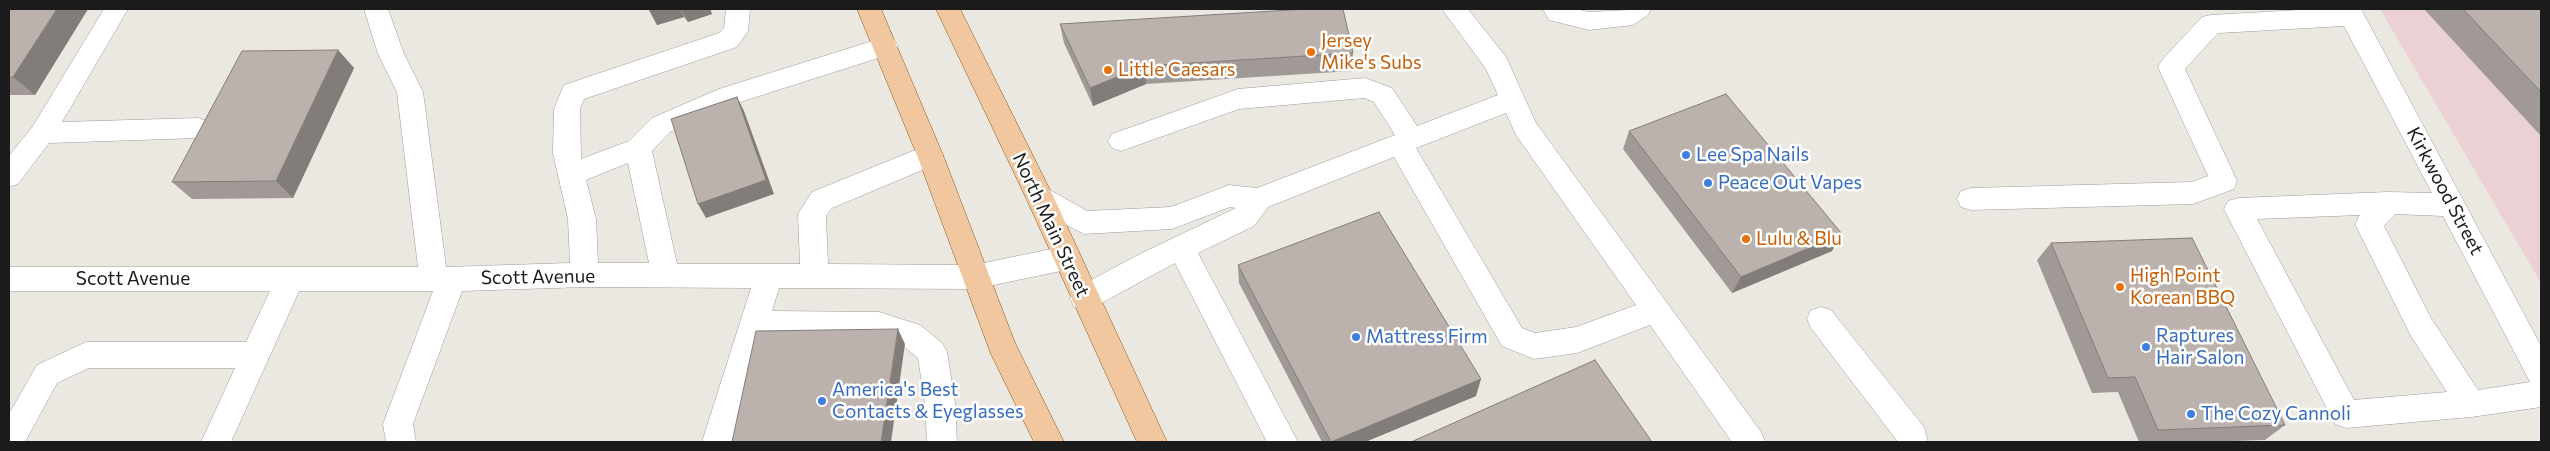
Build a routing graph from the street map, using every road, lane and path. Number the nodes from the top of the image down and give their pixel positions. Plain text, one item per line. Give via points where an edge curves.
1 (116, 9) edge
2 (376, 9) edge
3 (738, 9) edge
4 (869, 9) edge
5 (948, 9) edge
6 (1454, 9) edge
7 (1554, 9) edge
8 (1639, 9) edge
9 (2350, 13) edge
10 (885, 46) junction
11 (1512, 100) junction
12 (198, 128) dead end
13 (42, 133) junction
14 (1121, 141) dead end
15 (1406, 141) junction
16 (638, 148) junction
17 (930, 155) junction
18 (571, 174) junction
19 (9, 176) edge
20 (2224, 181) junction
21 (1040, 198) junction
22 (1258, 199) junction
23 (1971, 199) dead end
24 (2388, 203) junction
25 (2452, 205) junction
26 (2238, 209) junction
27 (1181, 248) junction
28 (1066, 258) junction
29 (585, 275) junction
30 (666, 276) junction
31 (769, 276) junction
32 (814, 276) junction
33 (974, 277) junction
34 (9, 279) edge
35 (290, 279) junction
36 (443, 279) junction
37 (1084, 298) junction
38 (1656, 310) junction
39 (1821, 319) dead end
40 (755, 323) junction
41 (255, 355) junction
42 (2541, 374) edge
43 (2541, 394) edge
44 (2471, 404) junction
45 (15, 431) edge
46 (216, 442) edge
47 (401, 442) edge
48 (717, 442) edge
49 (942, 442) edge
50 (1049, 442) edge
51 (1152, 442) edge
52 (1281, 442) edge
53 (1750, 442) edge
54 (1913, 442) edge

1 - 13 street
2 - 36 street via 391,54 410,92
3 - 18 street via 736,31 728,40 573,92 567,109 566,153
4 - 10 main road
5 - 21 main road, North Main Street
6 - 11 street via 1497,64
7 - 8 street via 1558,14 1590,21 1624,18
9 - 20 street via 2211,24 2171,67
9 - 25 street, Kirkwood Street
10 - 16 street via 728,96 661,125
10 - 17 main road
11 - 15 street
11 - 38 street via 1525,128
12 - 13 street
13 - 19 street
14 - 15 street via 1238,99 1365,88 1383,95
15 - 22 street
15 - 38 street via 1512,337 1534,346 1577,340
16 - 18 street
16 - 30 street
17 - 32 street via 822,200 812,214
17 - 33 main road
18 - 29 street via 582,219
20 - 23 street via 2193,193
20 - 26 street
21 - 22 street via 1084,222 1172,218 1229,196
21 - 28 main road, North Main Street
22 - 27 street via 1244,218
24 - 25 street
24 - 26 street
24 - 44 street via 2369,224 2421,327
25 - 42 street, Kirkwood Street
26 - 44 street via 2346,414
27 - 37 street
27 - 52 street
28 - 33 street, Scott Avenue
28 - 37 main road, North Main Street
29 - 30 street, Scott Avenue
29 - 36 street, Scott Avenue
30 - 31 street, Scott Avenue
31 - 32 street, Scott Avenue
31 - 40 street
32 - 33 street, Scott Avenue
33 - 50 main road via 1001,345
34 - 35 street, Scott Avenue
35 - 36 street, Scott Avenue
35 - 41 street
36 - 47 street via 398,424
37 - 51 main road, North Main Street
38 - 53 street
39 - 54 street via 1913,437
40 - 48 street
40 - 49 street via 879,325 910,334 932,352
41 - 45 street via 86,355 47,374
41 - 46 street
43 - 44 street

